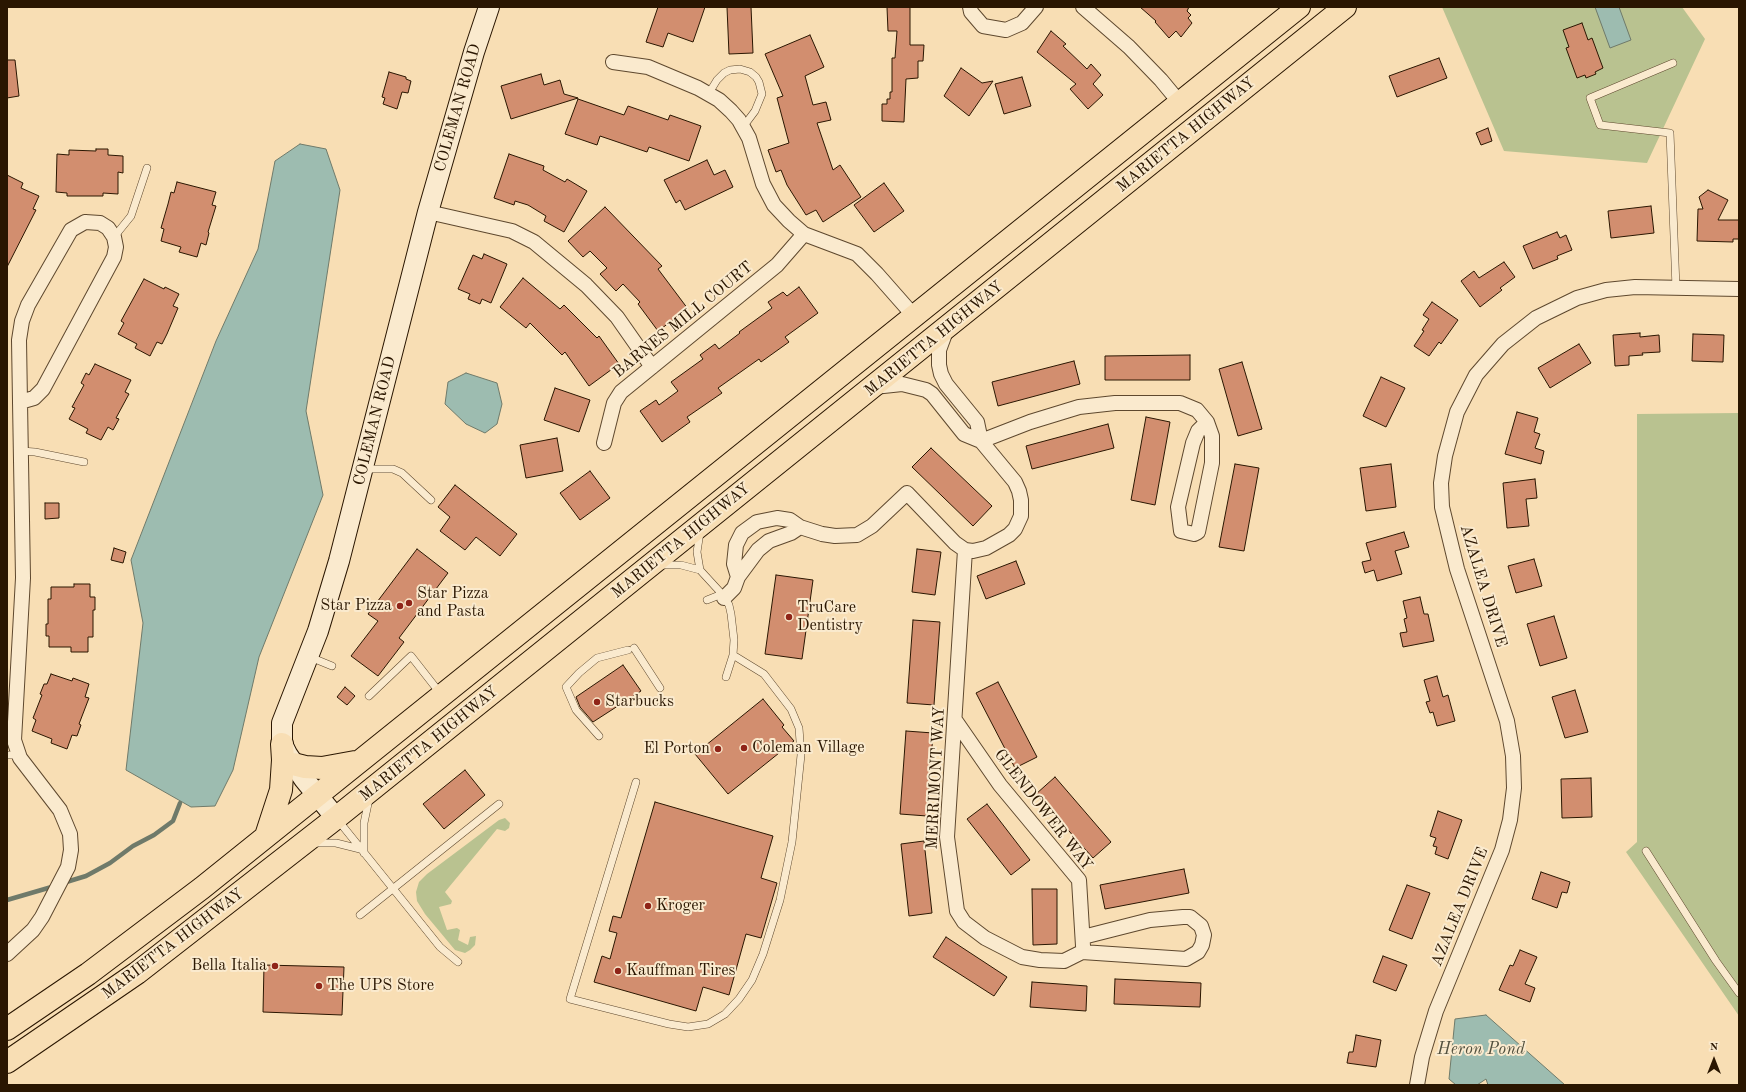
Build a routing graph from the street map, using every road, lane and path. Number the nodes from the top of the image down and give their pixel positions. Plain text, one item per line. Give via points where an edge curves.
1 (489, 7) edge
2 (970, 7) edge
3 (1036, 7) edge
4 (1083, 7) edge
5 (1299, 7) edge
6 (1345, 7) edge
7 (614, 62) dead end
8 (1673, 63) dead end
9 (709, 93) junction
10 (1180, 103) junction
11 (743, 127) junction
12 (147, 168) dead end
13 (428, 212) junction
14 (804, 234) junction
15 (114, 237) junction
16 (1676, 288) junction
17 (1739, 289) edge
18 (914, 316) junction
19 (948, 327) junction
20 (652, 367) junction
21 (874, 387) junction
22 (20, 402) junction
23 (1207, 422) junction
24 (981, 441) junction
25 (604, 443) dead end
26 (21, 451) junction
27 (84, 462) dead end
28 (363, 469) junction
29 (430, 500) dead end
30 (704, 523) junction
31 (800, 527) junction
32 (965, 550) junction
33 (648, 568) junction
34 (700, 570) junction
35 (738, 577) junction
36 (723, 596) junction
37 (707, 600) dead end
38 (733, 655) junction
39 (308, 656) junction
40 (332, 666) dead end
41 (726, 677) dead end
42 (660, 688) dead end
43 (442, 695) junction
44 (369, 696) dead end
45 (955, 720) junction
46 (599, 736) dead end
47 (282, 744) junction
48 (13, 755) edge
49 (360, 760) junction
50 (293, 764) junction
51 (636, 782) dead end
52 (373, 789) junction
53 (316, 795) junction
54 (499, 804) dead end
55 (336, 818) junction
56 (266, 836) junction
57 (303, 844) junction
58 (362, 851) junction
59 (1646, 851) dead end
60 (393, 889) junction
61 (360, 915) dead end
62 (1083, 937) junction
63 (1082, 952) junction
64 (7, 954) edge
65 (458, 962) dead end
66 (1739, 994) edge
67 (7, 1029) edge
68 (7, 1062) edge
69 (1416, 1085) edge

1 - 13 street, COLEMAN ROAD
2 - 3 street via 983,26 1006,30 1022,23
4 - 10 street via 1129,47
5 - 10 highway, MARIETTA HIGHWAY
6 - 19 highway, MARIETTA HIGHWAY
7 - 9 street via 648,67
8 - 16 lane via 1590,98 1600,125 1670,133
9 - 11 street via 732,111
9 - 11 lane via 717,80 730,70 740,69 756,77 762,94 755,111
10 - 18 highway, MARIETTA HIGHWAY
11 - 14 street via 768,195 789,221
12 - 15 lane via 131,216
13 - 20 street via 512,232 534,242 586,285 617,317
13 - 28 street, COLEMAN ROAD
14 - 18 street via 857,254
14 - 20 street, BARNES MILL COURT via 777,265
15 - 22 street via 114,257 43,389 34,398
15 - 22 street via 108,228 100,223 85,222 71,230 28,305 19,340
16 - 17 street, AZALEA DRIVE
16 - 69 street, AZALEA DRIVE via 1635,287 1606,290 1577,298 1536,318 1503,344 1476,375 1457,412 1445,456 1441,483 1442,507 1457,568 1507,721 1513,756 1514,788 1510,820 1502,850 1436,1011
18 - 43 highway, MARIETTA HIGHWAY
19 - 21 highway, MARIETTA HIGHWAY
19 - 24 street via 938,350 939,369 946,384 977,422
20 - 25 street, BARNES MILL COURT via 621,392 614,403
21 - 24 street via 902,384 926,390 964,434
21 - 30 highway, MARIETTA HIGHWAY
22 - 26 street
23 - 23 street via 1212,436 1212,463 1198,532 1189,534 1181,531 1178,507 1193,443
23 - 24 street via 1197,410 1180,403 1115,403 1072,409
24 - 32 street via 1015,482 1021,500 1021,516 1015,529 1003,539 986,548
26 - 27 lane
26 - 48 street via 23,578
28 - 29 lane via 393,469 402,473
28 - 39 street, COLEMAN ROAD via 339,561
30 - 33 highway, MARIETTA HIGHWAY
30 - 34 lane via 698,546
31 - 32 street via 836,536 857,534 872,526 906,493
31 - 35 street via 763,545
31 - 35 street via 790,520 777,518 763,520 742,533 736,545 734,564
32 - 45 street, MERRIMONT WAY
33 - 34 lane via 672,564
33 - 52 highway, MARIETTA HIGHWAY
34 - 36 lane
35 - 36 street via 734,588
36 - 37 lane
36 - 38 lane via 732,614
38 - 41 lane
38 - 51 lane via 764,674 791,709 799,728 801,755 792,842 780,900 763,954 752,980 739,999 725,1014 708,1024 688,1027 668,1024 570,999
39 - 40 lane
39 - 47 street, COLEMAN ROAD via 282,723
42 - 46 lane via 631,649 598,658 566,687 576,710
43 - 44 lane via 411,656
43 - 49 highway, MARIETTA HIGHWAY
45 - 62 street, GLENDOWER WAY via 1000,785 1079,880
45 - 63 street, MERRIMONT WAY via 947,837 957,911 964,922 986,938 1022,957 1064,961
47 - 50 street, COLEMAN ROAD
47 - 56 highway via 280,790
48 - 64 street via 60,810 70,834 71,850 68,867 42,917 33,930
49 - 50 highway via 322,768
49 - 53 highway, MARIETTA HIGHWAY
50 - 53 street, COLEMAN ROAD
52 - 55 highway, MARIETTA HIGHWAY
52 - 58 lane via 366,812
53 - 55 street, COLEMAN ROAD
53 - 56 highway, MARIETTA HIGHWAY
54 - 60 lane
55 - 57 highway, MARIETTA HIGHWAY
55 - 58 lane
56 - 67 highway, MARIETTA HIGHWAY via 130,944
57 - 58 lane via 336,843
57 - 68 highway, MARIETTA HIGHWAY via 137,973
58 - 60 lane
59 - 66 lane
60 - 61 lane
60 - 65 lane via 440,947
62 - 63 street, GLENDOWER WAY
62 - 63 street via 1150,920 1183,917 1190,917 1201,926 1204,935 1198,952 1186,959

